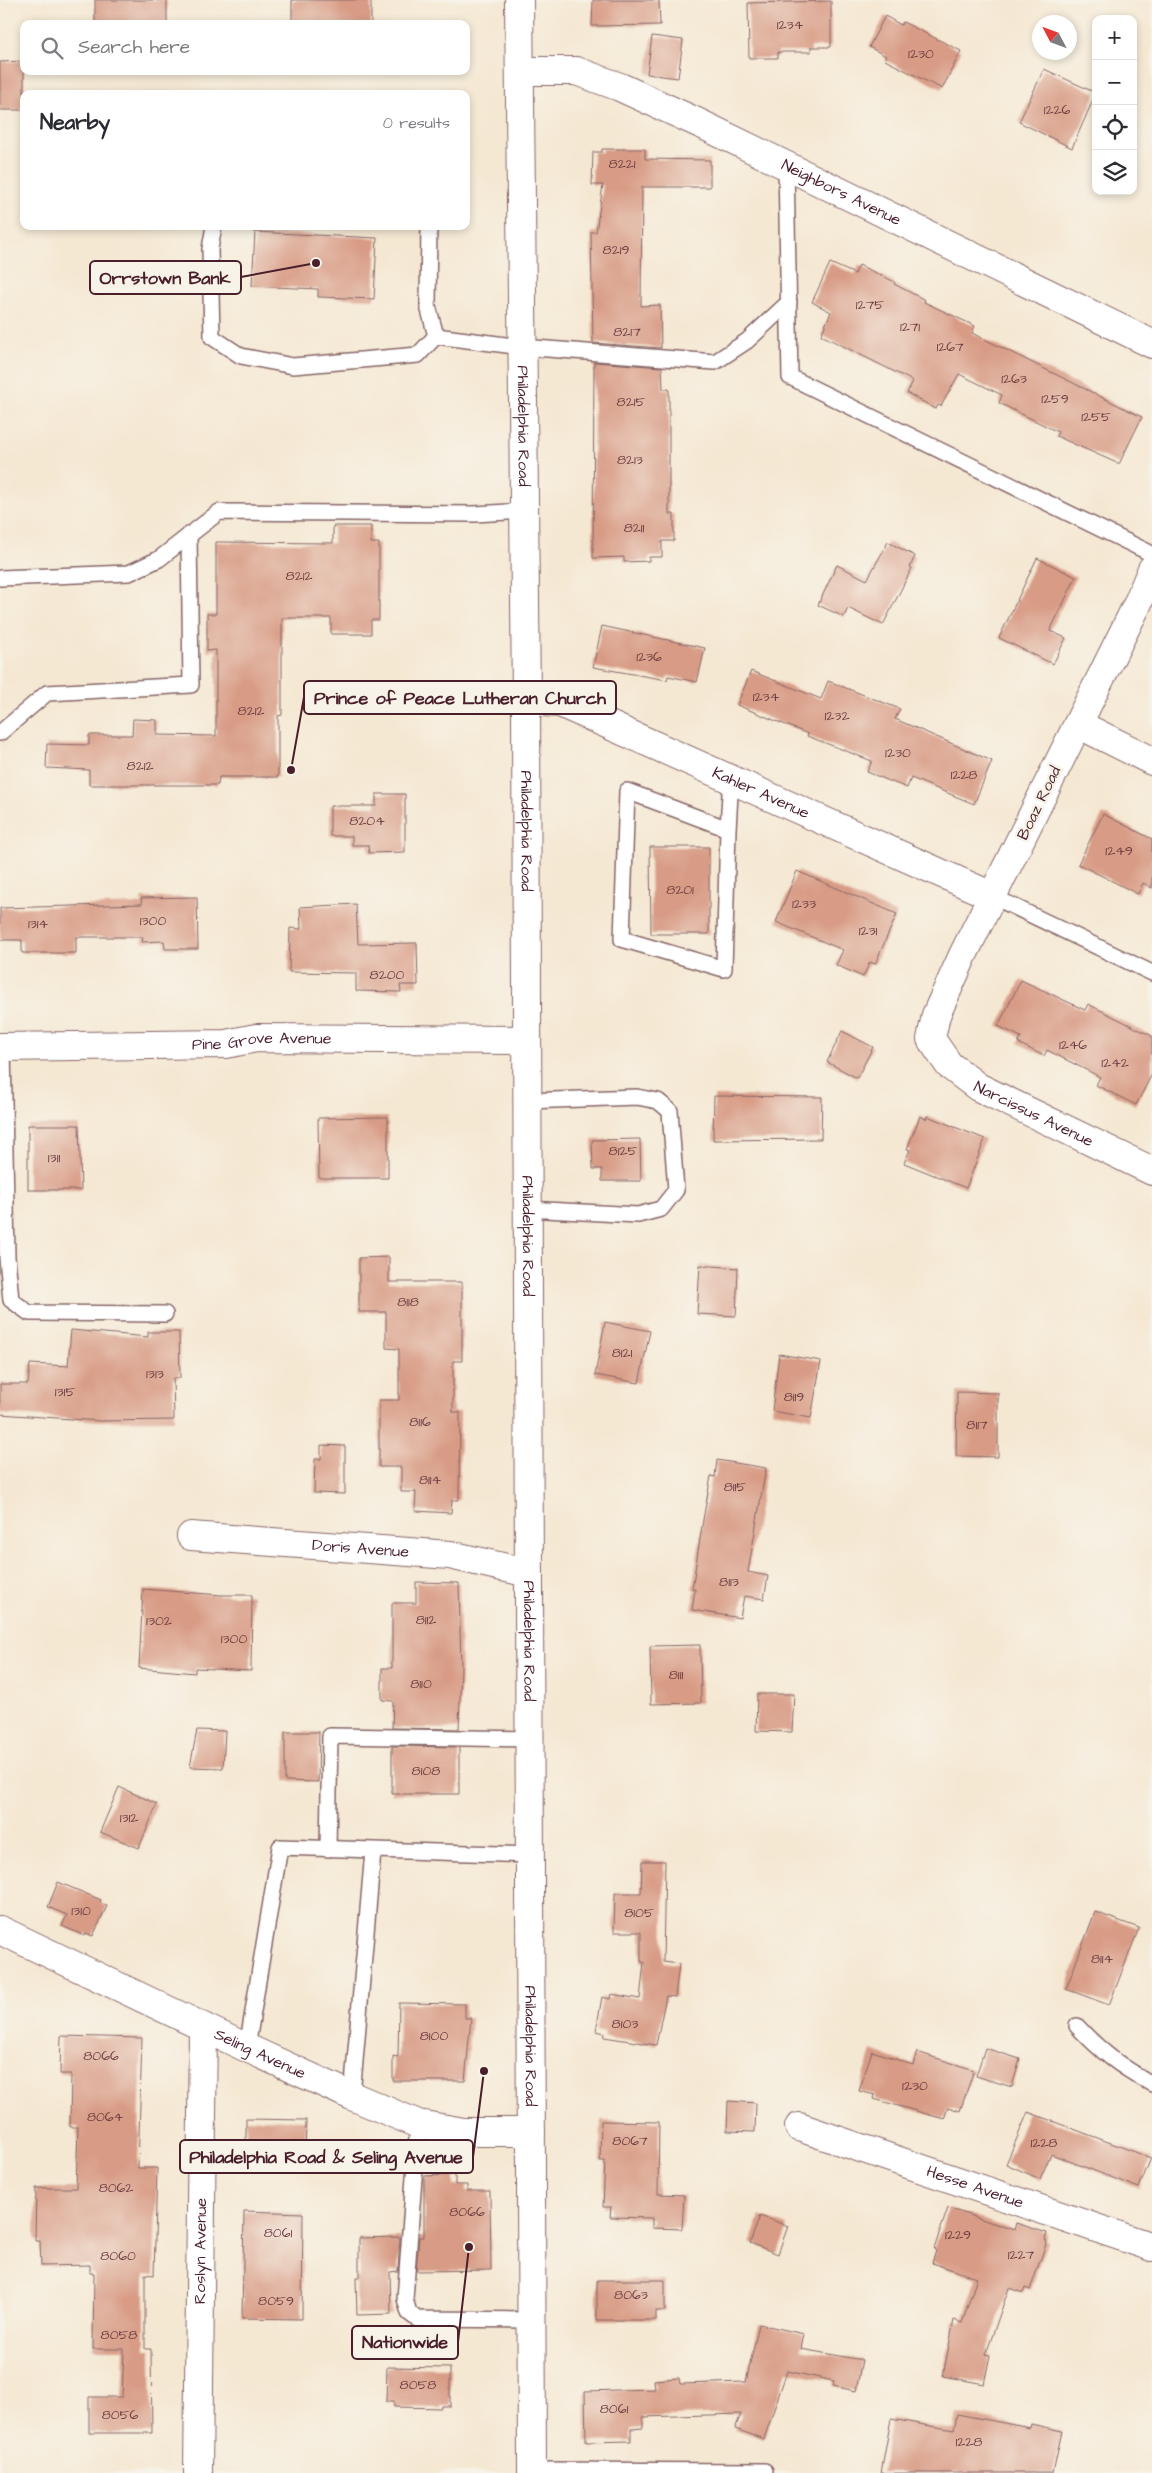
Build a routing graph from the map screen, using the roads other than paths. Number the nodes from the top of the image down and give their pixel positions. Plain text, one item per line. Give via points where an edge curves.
1 (519, 0) edge
2 (520, 71) junction
3 (786, 166) junction
4 (213, 230) edge
5 (429, 230) edge
6 (789, 302) junction
7 (436, 336) junction
8 (1152, 344) edge
9 (522, 347) junction
10 (524, 511) junction
11 (189, 535) junction
12 (1152, 554) edge
13 (1152, 569) edge
14 (0, 578) edge
15 (526, 701) junction
16 (1078, 724) junction
17 (0, 732) edge
18 (1152, 761) edge
19 (731, 778) junction
20 (728, 829) junction
21 (992, 896) junction
22 (1152, 974) edge
23 (931, 1039) joint
24 (526, 1040) junction
25 (1, 1047) edge
26 (526, 1101) junction
27 (1152, 1171) edge
28 (526, 1209) junction
29 (164, 1314) dead end
30 (191, 1536) dead end
31 (529, 1572) junction
32 (530, 1739) junction
33 (328, 1849) junction
34 (372, 1851) junction
35 (530, 1855) junction
36 (0, 1930) edge
37 (1077, 2026) dead end
38 (203, 2027) junction
39 (247, 2048) junction
40 (1152, 2084) edge
41 (352, 2096) junction
42 (418, 2124) junction
43 (799, 2127) dead end
44 (531, 2132) junction
45 (1152, 2247) edge
46 (531, 2320) junction
47 (532, 2471) edge
48 (765, 2471) dead end
49 (198, 2473) edge

1 - 2 street, Philadelphia Road
2 - 3 street, Neighbors Avenue via 576,71 620,87
2 - 9 street, Philadelphia Road
3 - 6 lane
3 - 8 street, Neighbors Avenue
4 - 7 lane via 210,249 212,337 241,356 293,366 418,355
5 - 7 lane via 428,306
6 - 9 lane via 748,341 716,362
6 - 12 lane via 790,377
7 - 9 lane
9 - 10 street, Philadelphia Road
10 - 11 lane via 475,514 219,512
10 - 15 street, Philadelphia Road
11 - 14 lane via 159,559 129,573
11 - 17 lane via 191,685 47,693
13 - 16 street, Boaz Road
15 - 19 street, Kahler Avenue via 560,703
15 - 24 street, Philadelphia Road
16 - 18 street
16 - 21 street, Boaz Road
19 - 20 lane
19 - 21 street, Kahler Avenue
20 - 20 lane via 627,791 622,939 724,969
21 - 22 lane
21 - 23 street, Boaz Road via 936,1015
23 - 27 street, Narcissus Avenue via 949,1065 978,1086
24 - 25 street, Pine Grove Avenue via 256,1038 226,1044
24 - 26 street, Philadelphia Road
25 - 29 lane via 11,1300 29,1313
26 - 28 street, Philadelphia Road
26 - 28 lane via 637,1097 658,1101 670,1111 676,1190 661,1209 638,1215
28 - 31 street, Philadelphia Road
30 - 31 street, Doris Avenue via 450,1555
31 - 32 street, Philadelphia Road
32 - 33 lane via 330,1736
32 - 35 street, Philadelphia Road
33 - 34 lane
33 - 39 lane via 280,1848
34 - 35 lane
34 - 41 lane
35 - 44 street, Philadelphia Road
36 - 38 street, Seling Avenue
37 - 40 lane via 1118,2065
38 - 39 street, Seling Avenue
38 - 49 street, Roslyn Avenue
39 - 41 street, Seling Avenue
41 - 42 street, Seling Avenue
42 - 44 street, Seling Avenue via 464,2132
42 - 46 lane via 405,2299 409,2313 417,2319
43 - 45 street, Hesse Avenue
44 - 46 street, Philadelphia Road
46 - 47 street, Philadelphia Road
47 - 48 lane

